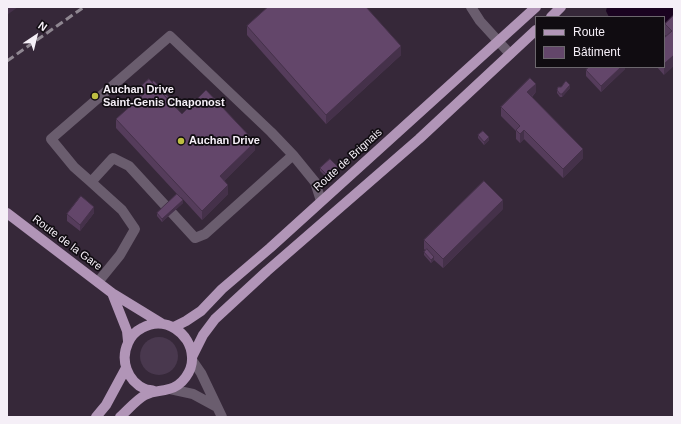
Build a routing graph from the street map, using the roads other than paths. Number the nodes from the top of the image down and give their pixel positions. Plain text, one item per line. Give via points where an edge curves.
1 (471, 7) edge
2 (536, 7) edge
3 (561, 7) edge
4 (552, 16) edge
5 (535, 31) edge
6 (498, 40) junction
7 (510, 54) junction
8 (293, 155) junction
9 (91, 182) junction
10 (321, 201) junction
11 (7, 213) edge
12 (98, 282) junction
13 (112, 292) junction
14 (160, 323) junction
15 (174, 327) junction
16 (128, 341) junction
17 (192, 358) junction
18 (126, 368) junction
19 (170, 389) junction
20 (154, 391) junction
21 (217, 407) junction
22 (96, 417) edge
23 (120, 417) edge
24 (222, 417) edge

1 - 6 street via 480,22
2 - 6 main road, Route de Brignais
3 - 4 main road
5 - 7 main road
6 - 7 street
6 - 10 main road, Route de Brignais
7 - 17 main road via 419,139 216,319 203,335
8 - 9 street via 205,234 195,238 129,166 113,158
8 - 9 street via 170,36 51,139 74,167
8 - 10 street via 315,182
9 - 12 street via 122,210 135,229 120,255
10 - 15 main road, Route de Brignais via 222,289 201,311
11 - 12 main road, Route de la Gare
12 - 13 main road, Route de la Gare
13 - 14 main road, Route de la Gare
13 - 16 main road via 127,331
14 - 15 main road
14 - 16 main road via 145,326
15 - 17 main road via 187,340
16 - 18 main road via 124,359
17 - 19 main road via 185,378
17 - 21 street
18 - 20 main road via 136,383
18 - 22 main road via 106,405
19 - 20 main road
19 - 21 street via 193,394
20 - 23 main road via 144,396
21 - 24 street

